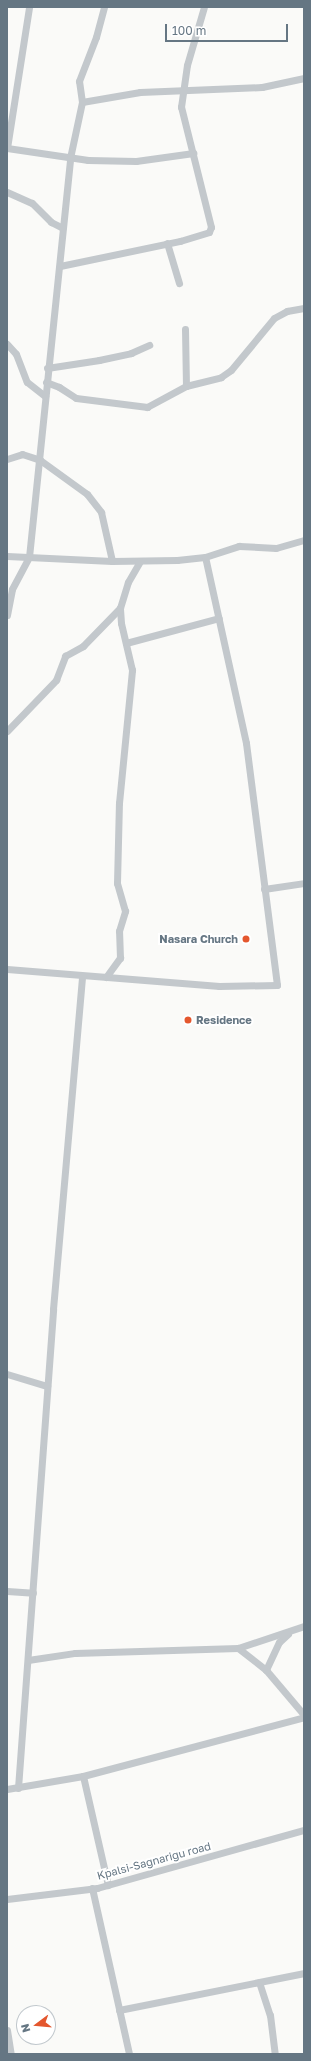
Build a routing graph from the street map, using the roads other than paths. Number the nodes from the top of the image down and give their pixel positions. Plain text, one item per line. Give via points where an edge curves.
1 (29, 7) edge
2 (104, 7) edge
3 (204, 7) edge
4 (304, 78) edge
5 (183, 88) junction
6 (82, 102) junction
7 (7, 148) edge
8 (193, 153) junction
9 (70, 158) junction
10 (7, 192) edge
11 (63, 228) junction
12 (167, 244) junction
13 (60, 266) junction
14 (179, 283) dead end
15 (304, 308) edge
16 (185, 330) dead end
17 (7, 344) edge
18 (148, 346) dead end
19 (47, 368) junction
20 (46, 382) junction
21 (186, 386) junction
22 (44, 396) junction
23 (7, 459) edge
24 (40, 460) junction
25 (304, 540) edge
26 (7, 556) edge
27 (29, 557) junction
28 (205, 557) junction
29 (112, 561) junction
30 (140, 561) junction
31 (120, 608) junction
32 (7, 615) edge
33 (219, 618) junction
34 (126, 644) junction
35 (7, 731) edge
36 (304, 882) edge
37 (264, 889) junction
38 (7, 969) edge
39 (82, 976) junction
40 (106, 977) junction
41 (7, 1374) edge
42 (47, 1386) junction
43 (7, 1591) edge
44 (33, 1593) junction
45 (304, 1626) edge
46 (293, 1630) junction
47 (238, 1648) junction
48 (28, 1660) junction
49 (266, 1670) junction
50 (304, 1716) edge
51 (83, 1776) junction
52 (18, 1788) junction
53 (7, 1789) edge
54 (304, 1830) edge
55 (108, 1885) junction
56 (92, 1888) junction
57 (7, 1899) edge
58 (304, 1974) edge
59 (260, 1982) junction
60 (119, 2010) junction
61 (7, 2030) edge
62 (11, 2054) edge
63 (129, 2054) edge
64 (275, 2054) edge

1 - 7 street
2 - 6 street via 96,37 79,81
3 - 5 street
4 - 5 street via 262,87
5 - 6 street
5 - 8 street via 181,107
6 - 9 street
7 - 9 street
8 - 9 street via 136,161
8 - 12 street via 211,227 206,234
9 - 11 street
10 - 11 street via 32,203 51,222
11 - 13 street
12 - 13 street
12 - 14 street
13 - 19 street
15 - 21 street via 287,311 274,318 232,370 221,377
16 - 21 street
17 - 22 street via 16,354 27,382
18 - 19 street via 131,353 99,360
19 - 20 street
20 - 21 street via 62,388 76,398 147,407
20 - 22 street
22 - 24 street
23 - 24 street via 22,454
24 - 27 street
24 - 29 street via 87,494 99,508
25 - 28 street via 276,548 239,546
26 - 27 street
27 - 29 street
27 - 32 street via 12,589
28 - 30 street
28 - 33 street
29 - 30 street
30 - 31 street via 128,582
31 - 34 street
31 - 35 street via 83,646 65,656 56,680
33 - 34 street
33 - 37 street via 246,743
34 - 40 street via 132,670 119,803 117,883 125,911 119,931 120,958
36 - 37 street
37 - 40 street via 277,985 227,986
38 - 39 street
39 - 40 street
39 - 42 street
41 - 42 street
42 - 44 street
43 - 44 street
44 - 48 street
45 - 46 street
46 - 47 street
46 - 49 street via 279,1642
47 - 48 street via 75,1653
47 - 49 street
48 - 52 street
49 - 50 street
50 - 51 street
51 - 52 street
51 - 55 street
52 - 53 street
54 - 55 street, Kpalsi-Sagnarigu road
55 - 56 street, Kpalsi-Sagnarigu road
56 - 57 street, Kpalsi-Sagnarigu road
56 - 60 street
58 - 59 street
59 - 60 street
59 - 64 street via 270,2016
60 - 63 street
61 - 62 street

